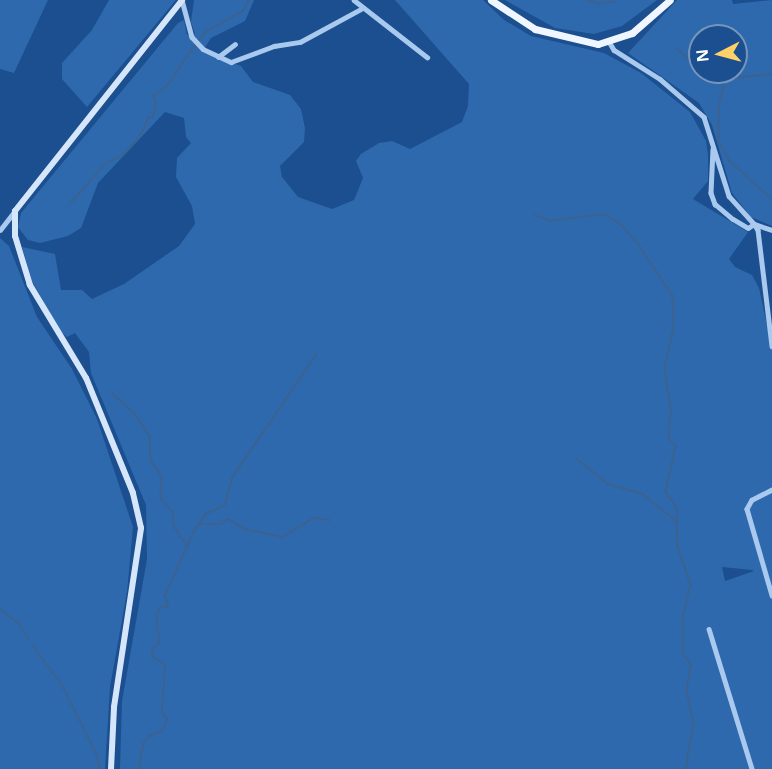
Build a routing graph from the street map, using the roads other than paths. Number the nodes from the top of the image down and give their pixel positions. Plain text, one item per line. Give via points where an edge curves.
1 (182, 0) edge
2 (354, 0) edge
3 (490, 0) edge
4 (670, 0) edge
5 (361, 9) junction
6 (610, 43) junction
7 (235, 44) dead end
8 (218, 57) junction
9 (427, 57) dead end
10 (714, 145) junction
11 (15, 211) junction
12 (754, 224) junction
13 (0, 230) edge
14 (772, 230) edge
15 (772, 346) edge
16 (772, 490) edge
17 (772, 595) edge
18 (709, 629) dead end
19 (111, 769) edge
20 (752, 769) edge

1 - 8 street via 197,42
1 - 11 street
2 - 5 street
3 - 6 main road via 524,24 542,31 598,44
4 - 6 main road via 632,33
5 - 8 street via 300,42 274,46 239,61
5 - 9 street
6 - 10 street via 625,58 692,104 704,117
7 - 8 street
10 - 12 street via 724,188
10 - 12 street via 711,194 715,204 748,228
11 - 13 street
11 - 19 street via 15,236 30,285 86,378 133,493 141,528 114,706
12 - 14 street
12 - 15 street via 762,251
16 - 17 street via 752,500 747,509
18 - 20 street

